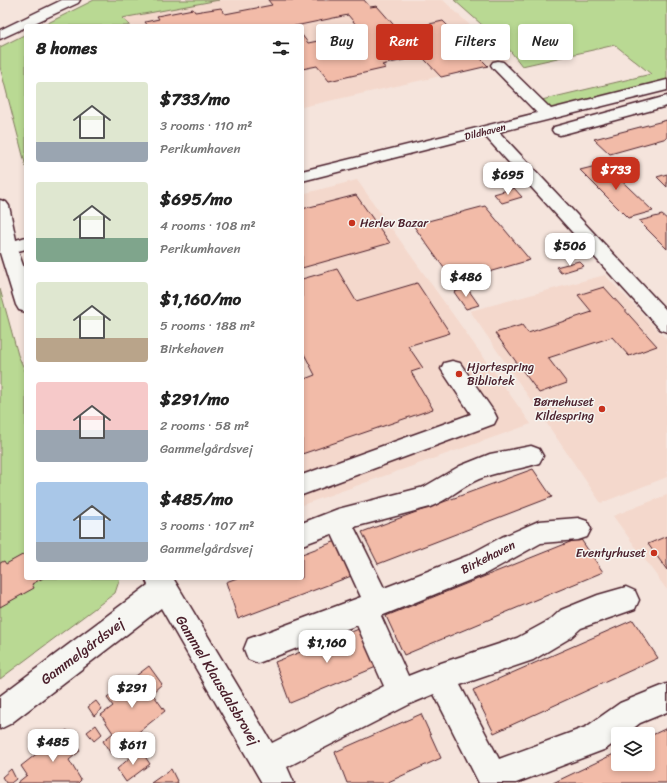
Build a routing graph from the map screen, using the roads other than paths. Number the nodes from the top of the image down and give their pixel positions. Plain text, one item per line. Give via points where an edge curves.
1 (73, 0) edge
2 (0, 35) edge
3 (498, 65) dead end
4 (667, 85) edge
5 (667, 101) edge
6 (548, 115) junction
7 (488, 130) junction
8 (560, 130) dead end
9 (304, 173) edge
10 (0, 206) edge
11 (24, 244) edge
12 (8, 248) junction
13 (24, 299) edge
14 (667, 324) edge
15 (452, 369) dead end
16 (531, 456) dead end
17 (304, 484) edge
18 (338, 520) junction
19 (578, 529) dead end
20 (304, 533) edge
21 (161, 584) edge
22 (626, 600) dead end
23 (371, 607) junction
24 (258, 650) dead end
25 (440, 677) junction
26 (401, 693) junction
27 (667, 698) edge
28 (0, 714) edge
29 (272, 772) edge
30 (487, 780) edge

1 - 2 street
3 - 6 street
4 - 6 street, Dildhaven
5 - 8 street
6 - 7 street, Dildhaven
7 - 9 street, Dildhaven
7 - 14 street
10 - 12 street
11 - 12 street
12 - 13 street
15 - 17 street via 486,418
16 - 18 street via 490,464 468,473 430,496
18 - 20 street
18 - 23 street
19 - 23 street, Birkehaven via 539,532 476,566
21 - 28 street, Gammelgårdsvej
21 - 29 street, Gammel Klausdalsbrovej
22 - 25 street via 571,619 560,629 523,650
23 - 24 street, Birkehaven
23 - 26 street
25 - 26 street
25 - 30 street
26 - 29 street
27 - 30 street via 630,713 595,738

